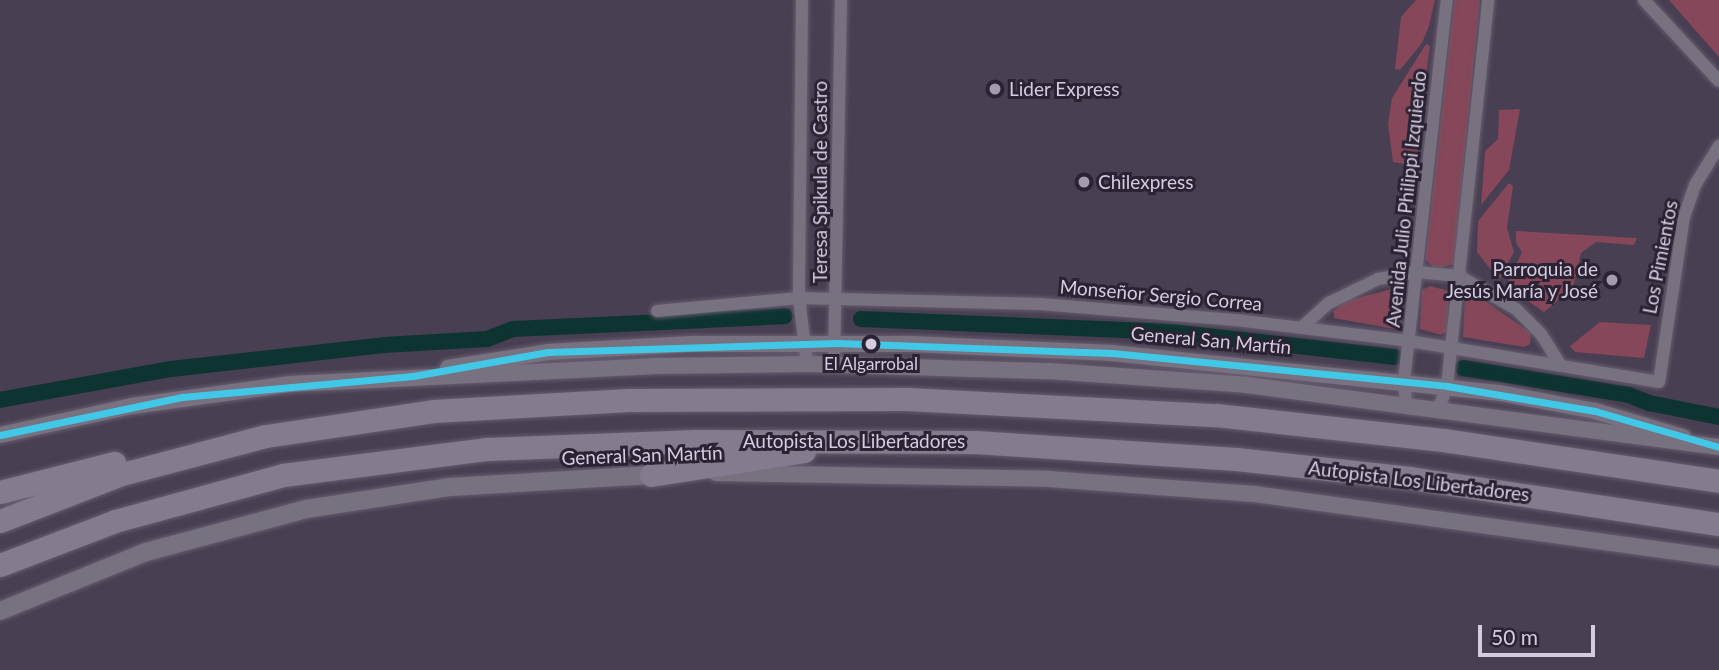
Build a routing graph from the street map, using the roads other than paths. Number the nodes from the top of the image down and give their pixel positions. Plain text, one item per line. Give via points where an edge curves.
1 (802, 0) edge
2 (841, 0) edge
3 (1447, 0) edge
4 (1488, 0) edge
5 (1644, 0) edge
6 (1719, 81) edge
7 (1719, 146) edge
8 (1417, 272) junction
9 (1459, 276) junction
10 (799, 298) junction
11 (838, 300) junction
12 (657, 311) dead end
13 (1301, 328) junction
14 (1409, 341) junction
15 (804, 344) junction
16 (837, 344) junction
17 (1451, 347) junction
18 (807, 364) junction
19 (834, 364) junction
20 (1560, 364) junction
21 (413, 376) junction
22 (1404, 380) junction
23 (1659, 382) joint
24 (1447, 386) junction
25 (1406, 403) junction
26 (1439, 408) junction
27 (0, 435) edge
28 (876, 440) junction
29 (1712, 446) edge
30 (211, 448) junction
31 (651, 475) junction
32 (1719, 481) edge
33 (0, 492) edge
34 (0, 521) edge
35 (1719, 524) edge
36 (1719, 558) edge
37 (0, 565) edge
38 (0, 611) edge

1 - 10 street, Teresa Spikula de Castro
2 - 11 street, Teresa Spikula de Castro
3 - 8 street, Avenida Julio Philippi Izquierdo
4 - 9 street
5 - 6 street
7 - 23 street, Los Pimientos via 1702,170 1684,218
8 - 9 street
8 - 13 street via 1360,285 1329,303
8 - 14 street, Avenida Julio Philippi Izquierdo
9 - 17 street
9 - 20 street via 1516,309
10 - 11 street, Monseñor Sergio Correa
10 - 12 street, Monseñor Sergio Correa
10 - 15 street, Teresa Spikula de Castro
11 - 13 street, Monseñor Sergio Correa via 1041,304
11 - 16 street, Teresa Spikula de Castro
13 - 14 street, Monseñor Sergio Correa
14 - 17 street, Monseñor Sergio Correa
14 - 22 street, Avenida Julio Philippi Izquierdo
15 - 16 street, General San Martín
15 - 18 street, Teresa Spikula de Castro
15 - 21 street, General San Martín via 570,350 464,364
16 - 19 street, Teresa Spikula de Castro
16 - 22 street, General San Martín via 1112,353
17 - 20 street, Monseñor Sergio Correa
17 - 24 street
18 - 19 street, General San Martín
18 - 21 street, General San Martín
19 - 25 street, General San Martín via 1148,377
20 - 23 street, Monseñor Sergio Correa
21 - 27 street, General San Martín via 235,390
22 - 24 street, General San Martín
22 - 25 street, Avenida Julio Philippi Izquierdo
24 - 26 street
24 - 29 street, General San Martín via 1586,409
25 - 26 street, General San Martín
26 - 29 street, General San Martín
28 - 31 highway
28 - 35 highway, Autopista Los Libertadores via 1236,459 1409,478
28 - 37 highway, Autopista Los Libertadores via 606,443 371,460 283,475 170,503
30 - 32 highway via 343,423 489,406 712,398 907,399 1117,407 1292,422
30 - 33 highway via 126,461
30 - 34 highway via 122,474
31 - 36 street, General San Martín via 870,474 1152,485 1392,509
31 - 38 main road, General San Martín via 450,487 306,509 146,552

